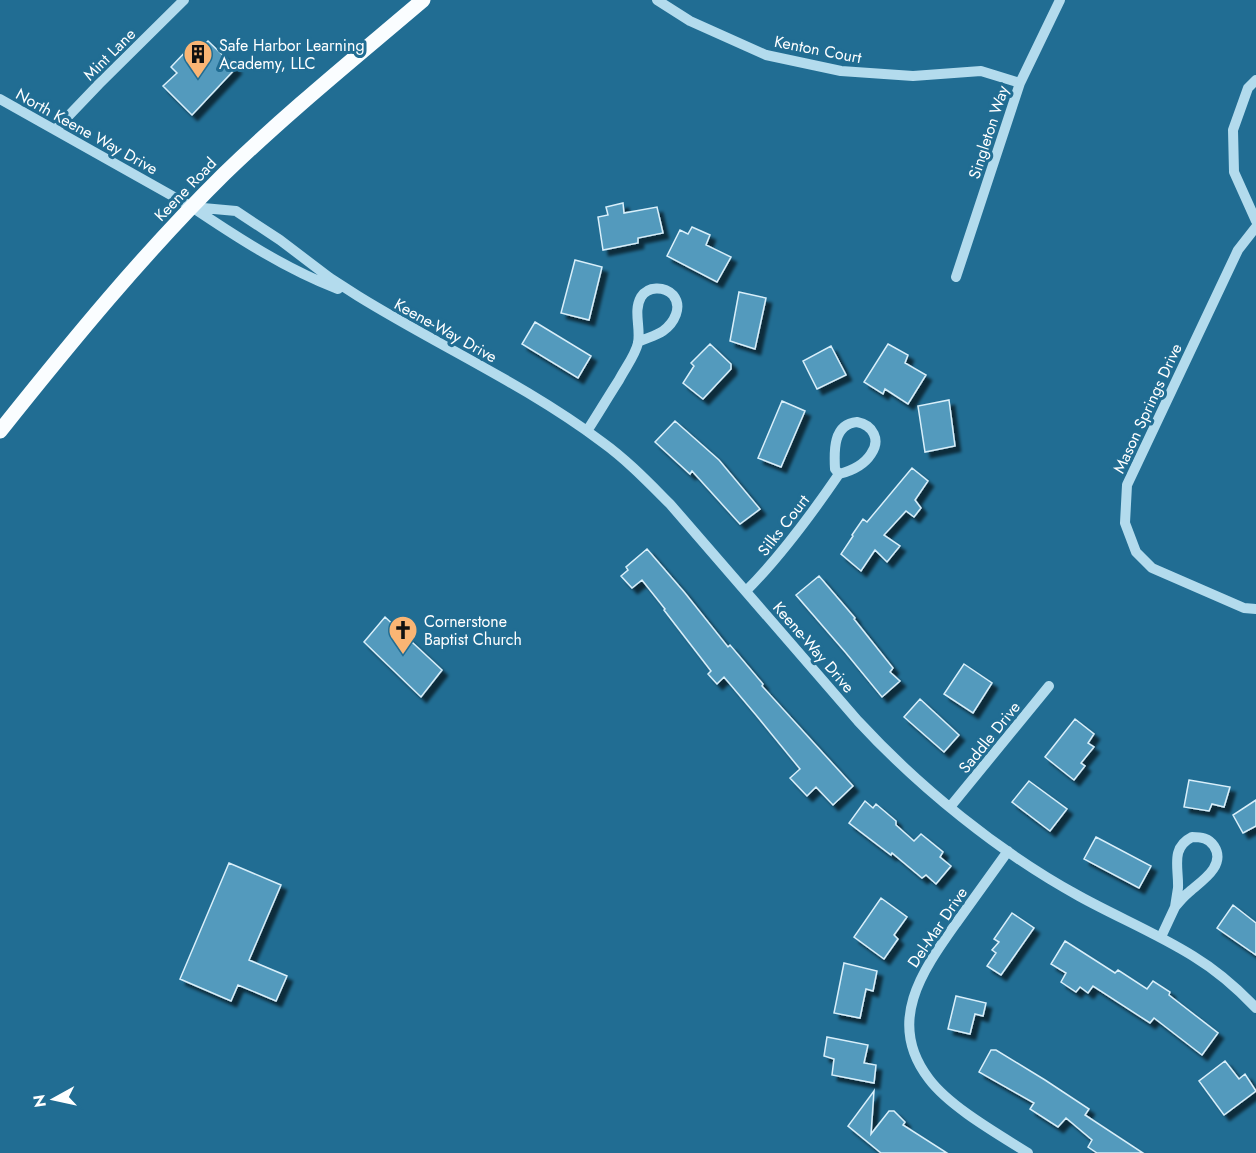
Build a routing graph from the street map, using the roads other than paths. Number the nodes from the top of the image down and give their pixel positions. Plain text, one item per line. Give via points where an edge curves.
1 (184, 0) edge
2 (423, 0) edge
3 (657, 0) edge
4 (1060, 0) edge
5 (1256, 80) edge
6 (1020, 83) junction
7 (0, 99) edge
8 (55, 130) junction
9 (192, 207) junction
10 (1256, 221) edge
11 (1256, 227) edge
12 (956, 277) dead end
13 (358, 297) junction
14 (638, 342) junction
15 (0, 431) edge
16 (587, 431) junction
17 (839, 474) junction
18 (746, 591) junction
19 (1256, 609) edge
20 (1049, 686) dead end
21 (950, 807) junction
22 (1008, 851) junction
23 (1175, 907) junction
24 (1161, 937) junction
25 (1256, 1008) edge
26 (1028, 1153) edge

1 - 8 street, Mint Lane
2 - 9 main road, Keene Road via 254,147
3 - 6 street, Kenton Court via 690,21 766,55 841,71 913,76 981,71
4 - 6 street, Singleton Way
5 - 10 street via 1248,88 1233,130 1234,172
6 - 12 street, Singleton Way
7 - 8 street, North Keene Way Drive
8 - 9 street, North Keene Way Drive
9 - 13 street, Keene-Way Drive via 286,264
9 - 13 street, Keene-Way Drive via 236,211
9 - 15 main road, Keene Road via 105,303
11 - 19 street, Mason Springs Drive via 1238,250 1127,485 1125,523 1136,552 1152,568 1244,608
13 - 16 street, Keene-Way Drive
14 - 14 street via 663,331 675,317 677,303 667,290 650,290 640,300
14 - 16 street
16 - 18 street, Keene-Way Drive via 619,455 670,504
17 - 17 street, Silks Court via 849,472 871,454 876,440 867,425 851,423 841,429 834,460
17 - 18 street, Silks Court via 797,533
18 - 21 street, Keene-Way Drive via 872,736
20 - 21 street, Saddle Drive
21 - 22 street, Keene-Way Drive
22 - 24 street, Keene-Way Drive via 1079,896
22 - 26 street, Del-Mar Drive via 924,972 912,1003 910,1035 921,1066 942,1093
23 - 23 street via 1216,864 1217,854 1208,840 1192,837 1180,847
23 - 24 street
24 - 25 street, Keene-Way Drive via 1227,980

